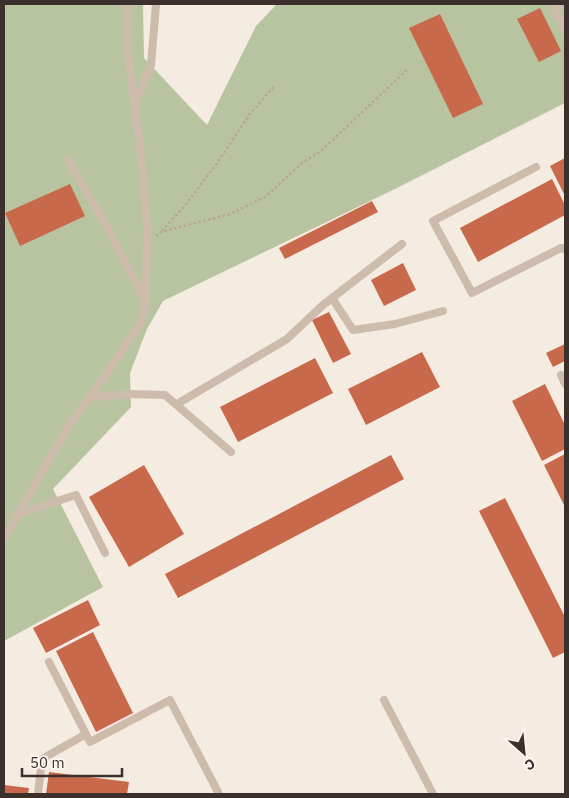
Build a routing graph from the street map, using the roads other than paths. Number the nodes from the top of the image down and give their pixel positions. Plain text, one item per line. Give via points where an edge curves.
1 (127, 4) edge
2 (156, 4) edge
3 (564, 4) edge
4 (565, 30) edge
5 (136, 104) junction
6 (68, 160) dead end
7 (536, 167) dead end
8 (402, 244) dead end
9 (565, 249) edge
10 (332, 298) junction
11 (146, 302) junction
12 (443, 311) dead end
13 (561, 375) dead end
14 (565, 384) edge
15 (90, 397) junction
16 (176, 404) junction
17 (231, 452) dead end
18 (18, 514) junction
19 (4, 539) edge
20 (105, 553) dead end
21 (49, 662) dead end
22 (384, 700) dead end
23 (86, 734) junction
24 (38, 794) edge
25 (219, 794) edge
26 (433, 794) edge

1 - 5 lane via 128,46
2 - 5 lane via 152,65
3 - 4 lane via 554,9
5 - 11 lane via 147,242
6 - 11 lane
7 - 9 lane via 433,221 472,293 561,248
8 - 10 lane
10 - 12 lane via 353,330 395,324
10 - 16 lane via 287,339
11 - 15 lane via 141,322
13 - 14 lane
15 - 16 lane via 165,394
15 - 18 lane via 68,427
16 - 17 lane
18 - 19 lane
18 - 20 lane via 76,495
21 - 23 lane
22 - 26 lane
23 - 24 lane via 42,759
23 - 25 lane via 90,742 170,700

